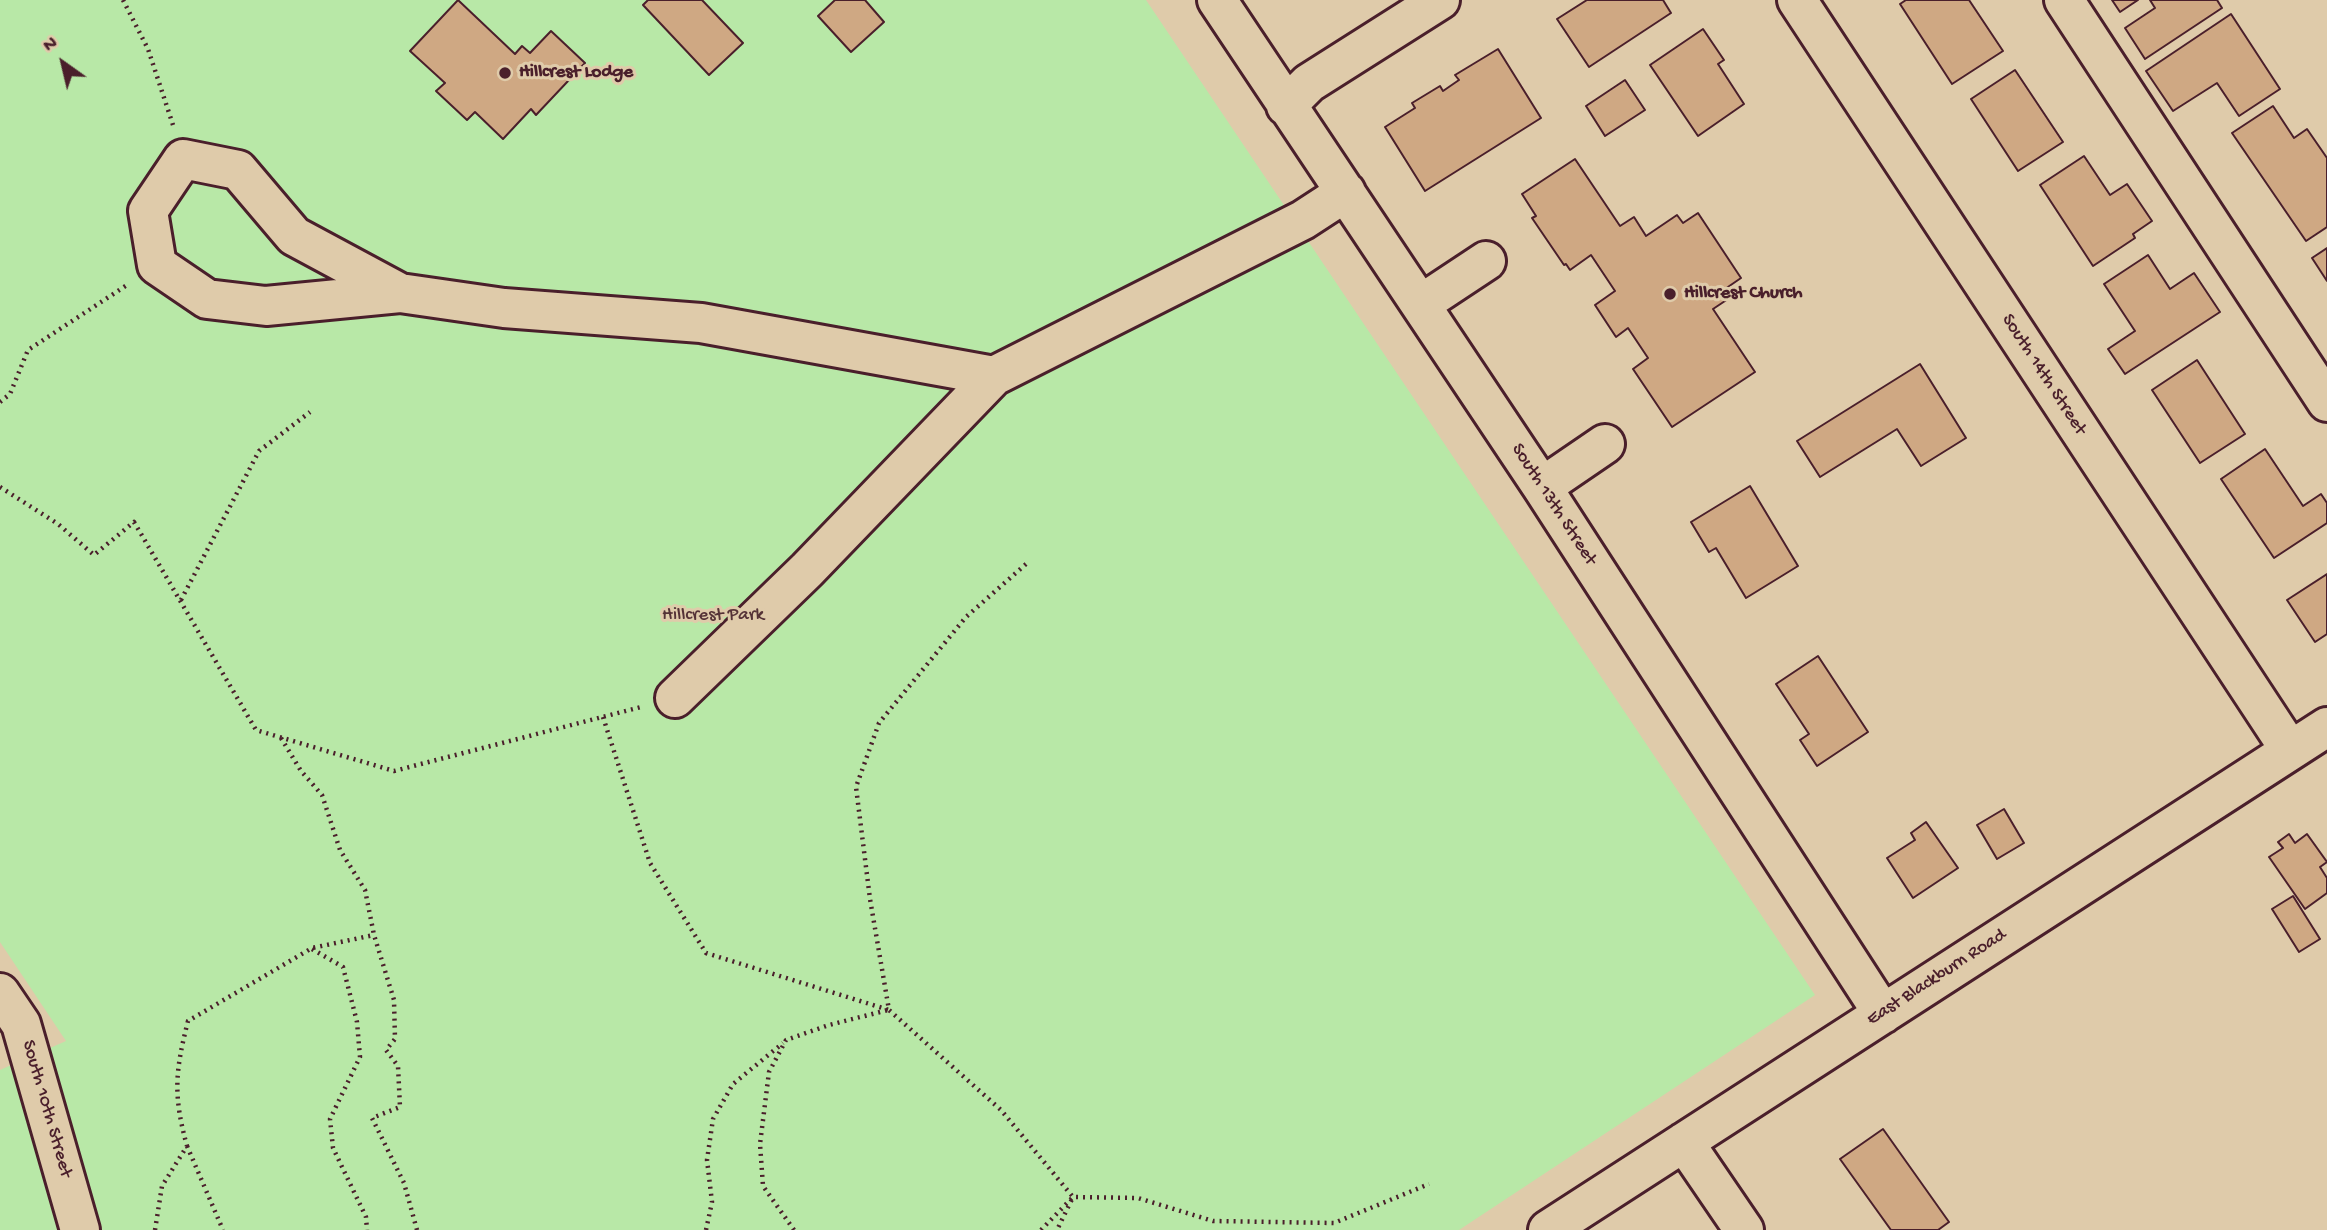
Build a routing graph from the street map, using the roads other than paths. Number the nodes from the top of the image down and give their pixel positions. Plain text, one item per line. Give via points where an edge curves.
1 (1217, 0) edge
2 (1440, 0) edge
3 (1797, 0) edge
4 (2064, 0) edge
5 (1286, 106) junction
6 (1346, 192) junction
7 (1486, 261) dead end
8 (400, 292) junction
9 (1422, 304) junction
10 (993, 376) junction
11 (2327, 402) edge
12 (1605, 444) dead end
13 (1542, 487) junction
14 (675, 698) road end
15 (2327, 727) edge
16 (2290, 750) junction
17 (0, 993) edge
18 (1882, 1014) junction
19 (1684, 1142) junction
20 (80, 1230) edge
21 (1548, 1230) edge
22 (1744, 1230) edge

1 - 5 street, South 13th Street
2 - 5 street via 1309,83
3 - 16 street, South 14th Street
4 - 11 street
5 - 6 street, South 13th Street
6 - 9 street, South 13th Street
6 - 10 street via 1303,220
7 - 9 street
8 - 8 street via 294,236 237,170 184,159 148,211 157,265 207,299 266,306
8 - 10 street via 504,308 701,323
9 - 13 street, South 13th Street
10 - 14 street via 817,560
12 - 13 street
13 - 18 street, South 13th Street
15 - 16 street, East Blackburn Road
16 - 18 street, East Blackburn Road
17 - 20 street, South 10th Street via 21,1024
18 - 19 street, East Blackburn Road
19 - 21 street, East Blackburn Road
19 - 22 street

